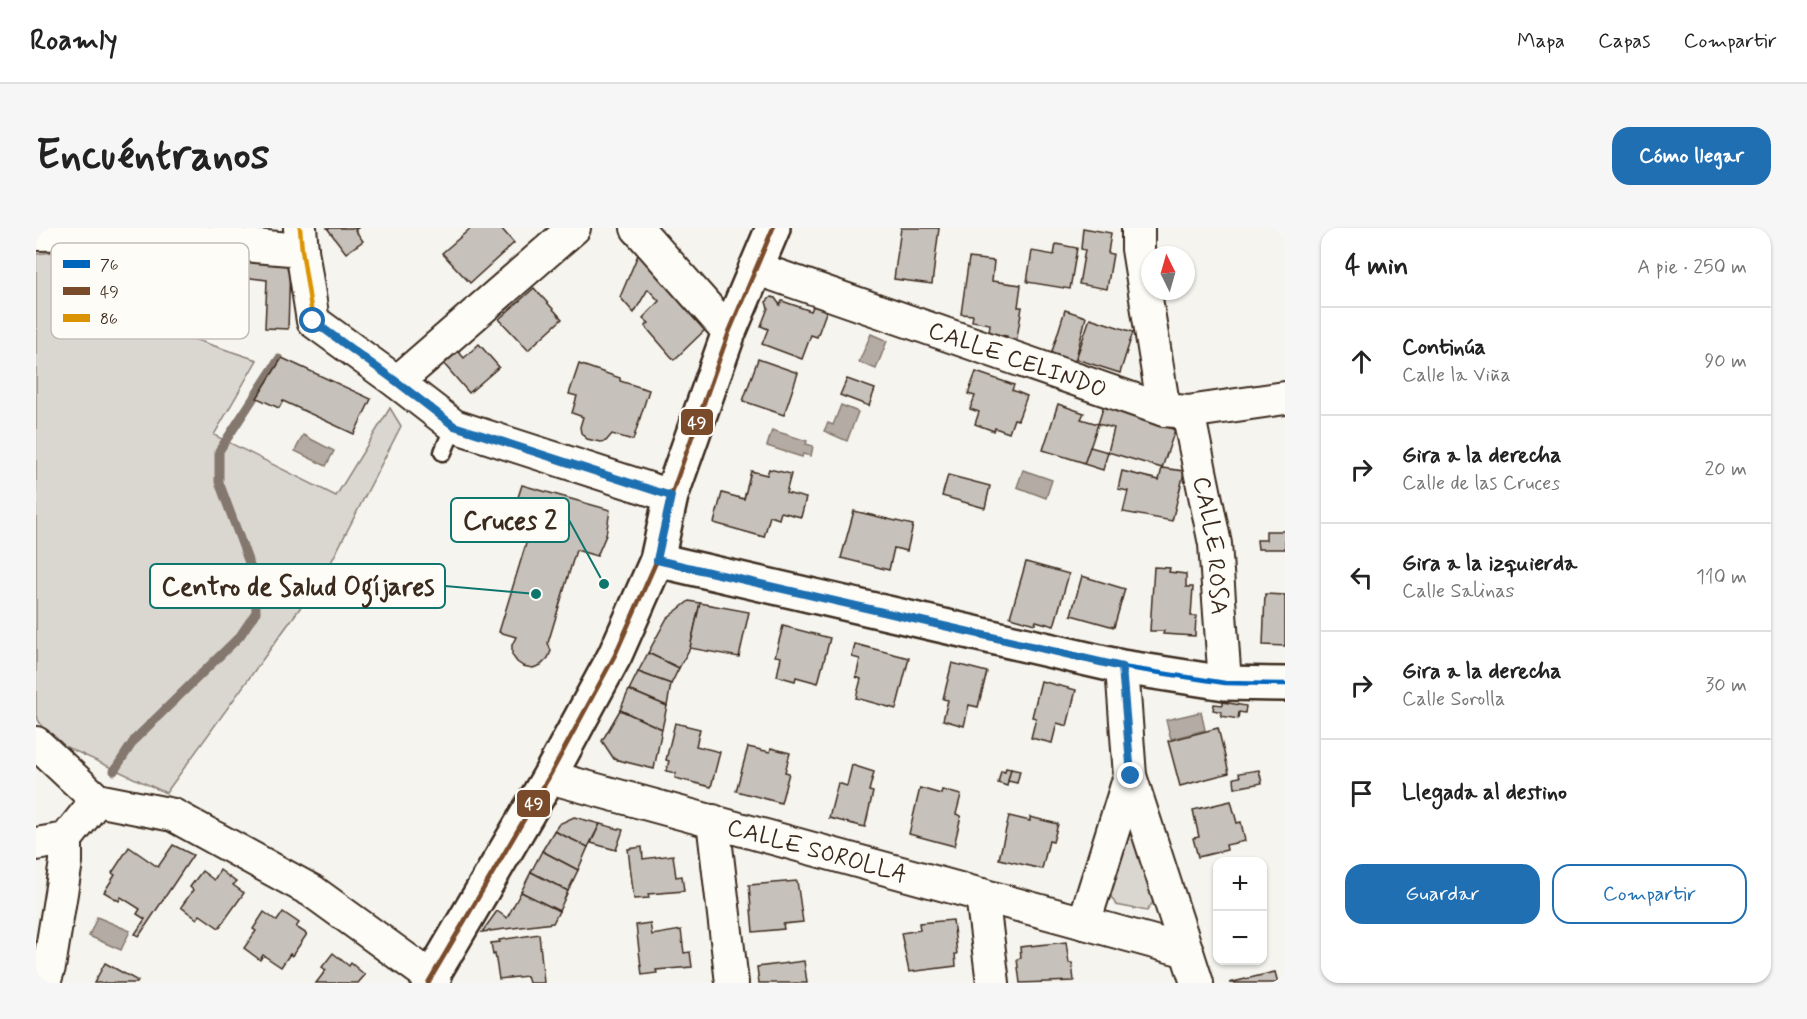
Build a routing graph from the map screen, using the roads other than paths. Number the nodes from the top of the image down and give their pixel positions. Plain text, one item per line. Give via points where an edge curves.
1 (574, 228) edge
2 (637, 228) edge
3 (773, 228) edge
4 (1138, 228) edge
5 (36, 234) edge
6 (301, 239) edge
7 (755, 268) junction
8 (729, 332) junction
9 (397, 382) junction
10 (1285, 398) edge
11 (1176, 411) junction
12 (671, 496) junction
13 (657, 560) junction
14 (1122, 667) junction
15 (1225, 683) junction
16 (1285, 684) edge
17 (36, 743) edge
18 (1131, 776) junction
19 (549, 777) junction
20 (97, 800) junction
21 (713, 821) junction
22 (51, 842) edge
23 (982, 895) junction
24 (1084, 923) junction
25 (1187, 951) junction
26 (432, 981) edge
27 (44, 983) edge
28 (732, 983) edge
29 (993, 983) edge
30 (1197, 983) edge

1 - 9 street
2 - 8 street
3 - 7 street
4 - 11 street, CALLE ROSA via 1138,249
5 - 6 street
6 - 9 street via 313,321
7 - 8 street
7 - 11 street, CALLE CELINDO
8 - 12 street
9 - 12 street via 448,439
10 - 11 street, CALLE CELINDO
11 - 15 street, CALLE ROSA via 1215,544
12 - 13 street
13 - 14 street
13 - 19 street via 615,655
14 - 15 street
14 - 18 street
15 - 16 street
17 - 20 street
18 - 24 street
18 - 25 street
19 - 21 street, CALLE SOROLLA
19 - 26 street
20 - 22 street
20 - 26 street via 173,814 312,891
21 - 23 street, CALLE SOROLLA
21 - 28 street
22 - 27 street via 66,862
23 - 24 street, CALLE SOROLLA
23 - 29 street
24 - 25 street, CALLE SOROLLA
25 - 30 street

